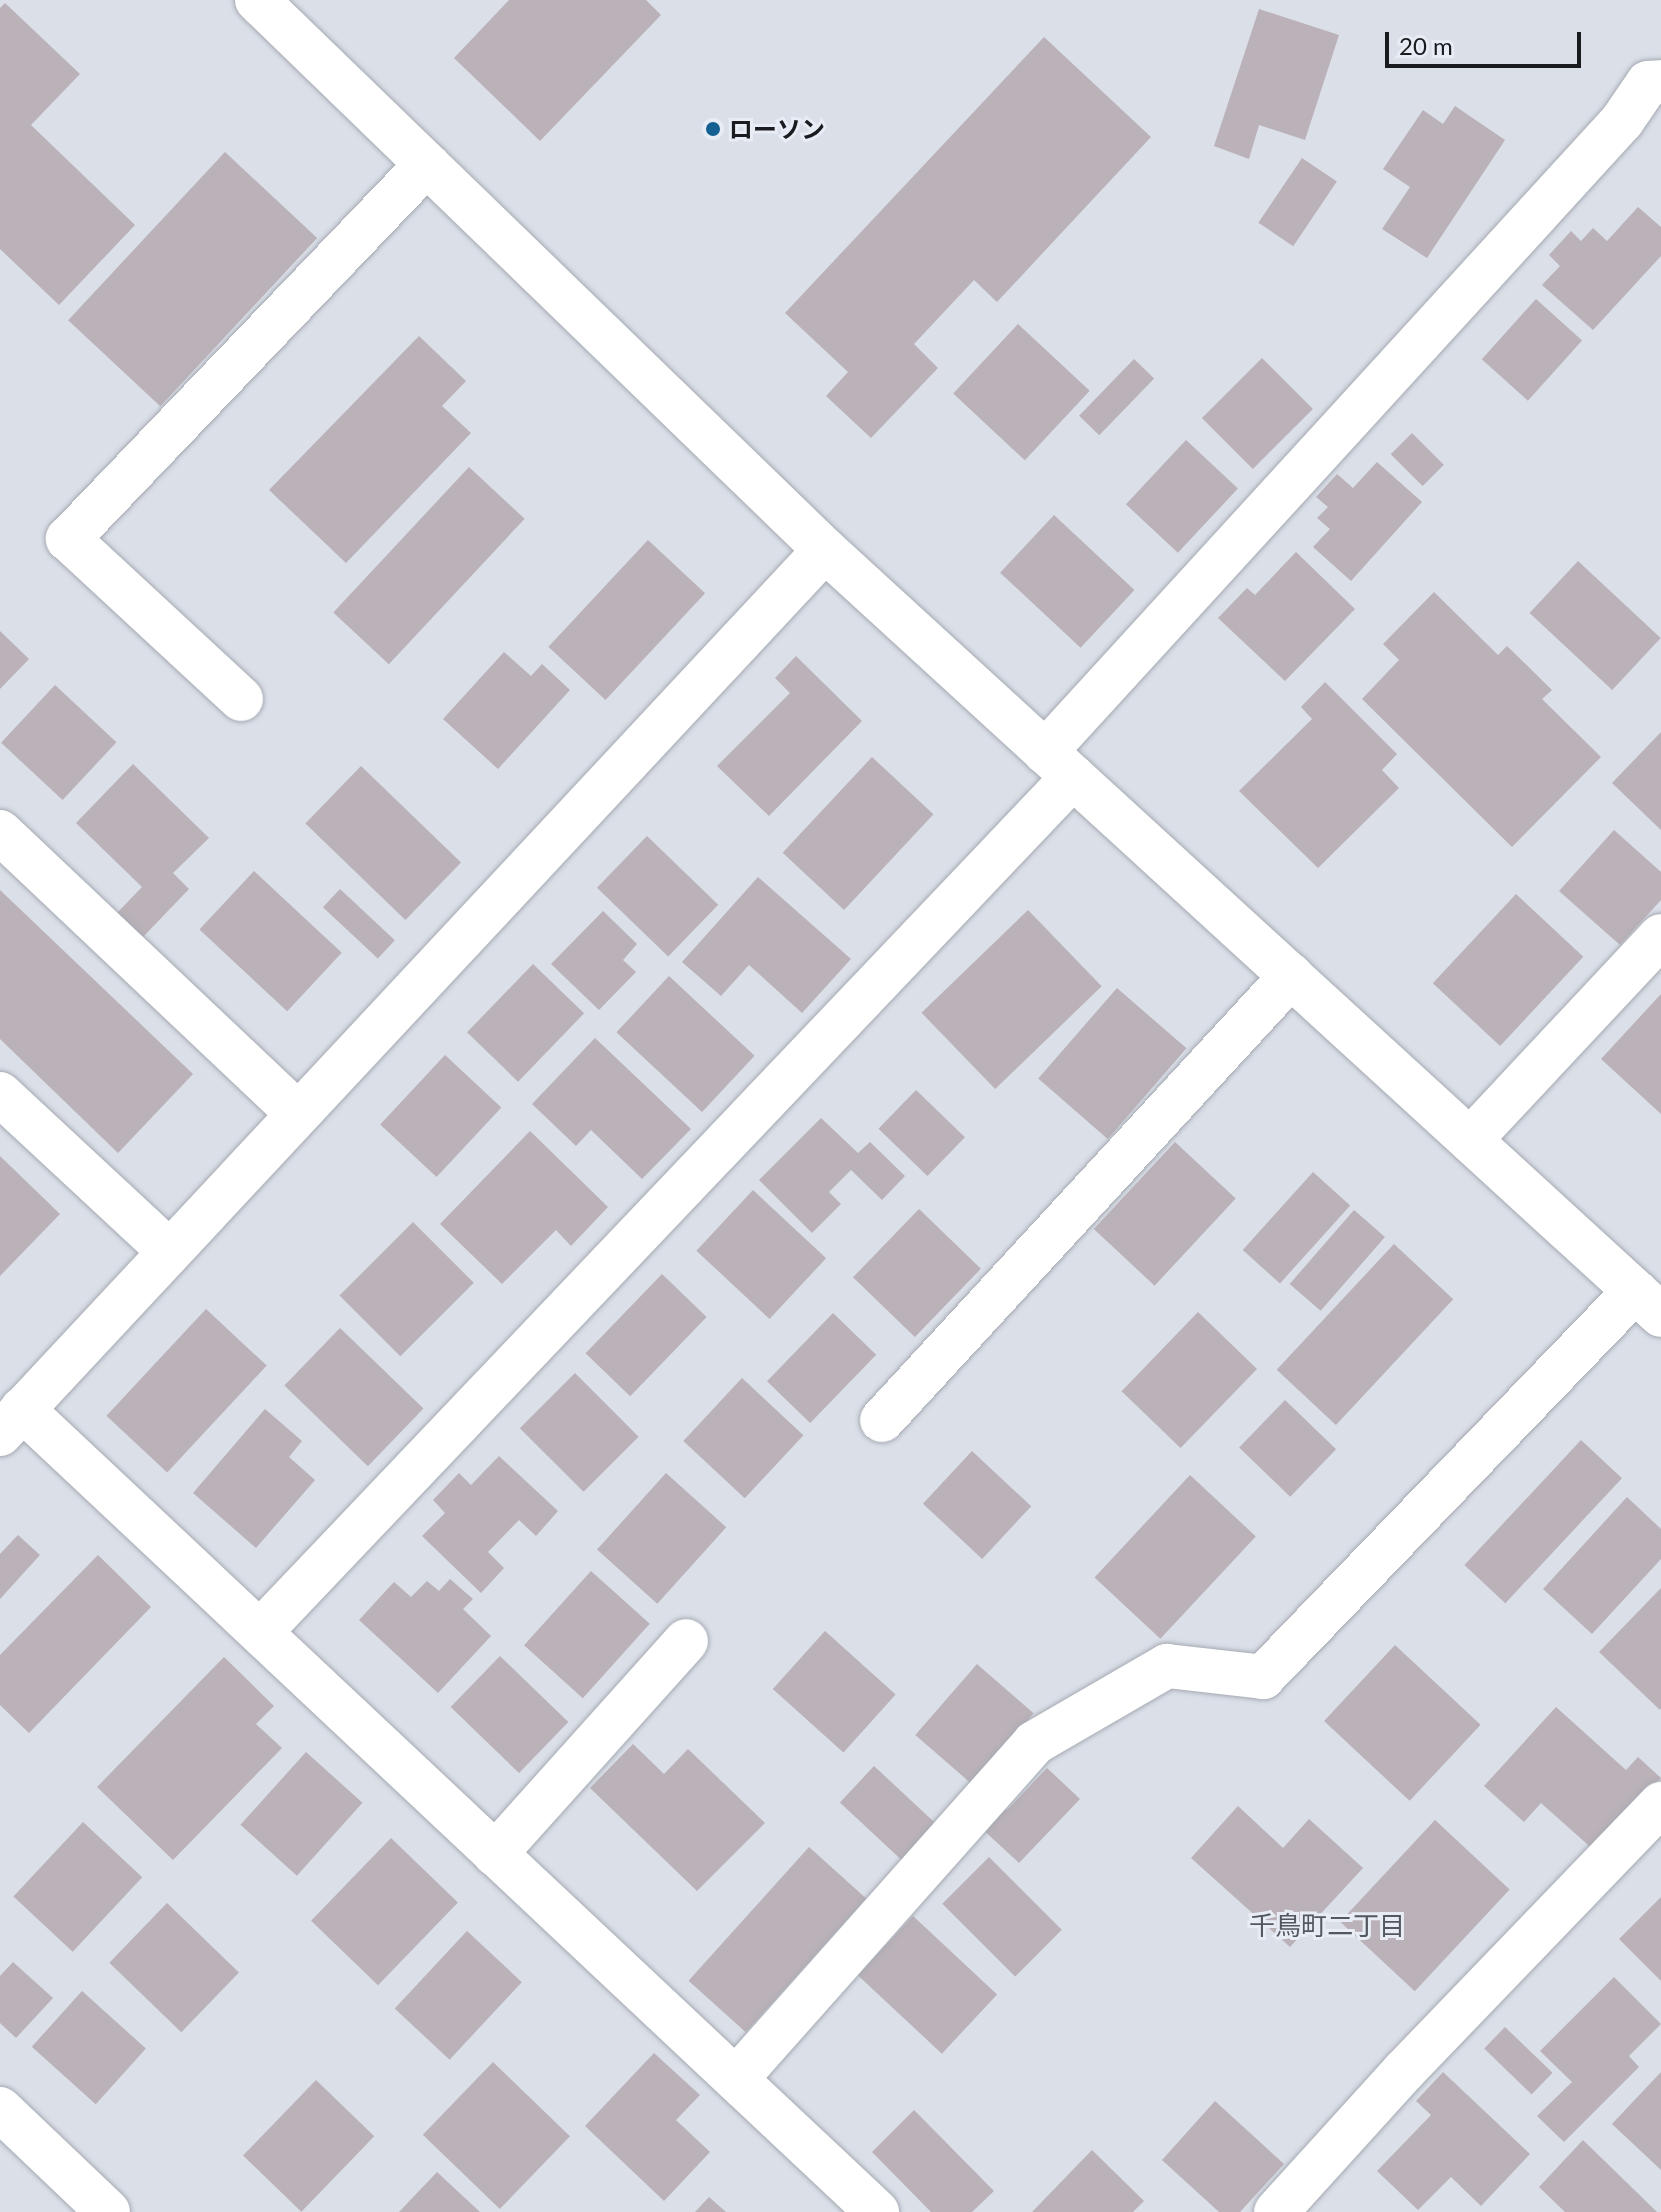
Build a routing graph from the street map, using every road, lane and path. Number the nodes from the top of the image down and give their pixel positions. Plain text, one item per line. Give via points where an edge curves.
1 (260, 2) edge
2 (1661, 82) edge
3 (427, 164) junction
4 (825, 550) junction
5 (241, 699) dead end
6 (1059, 764) junction
7 (0, 832) edge
8 (1661, 936) edge
9 (1291, 976) junction
10 (0, 1094) edge
11 (298, 1114) junction
12 (1470, 1140) junction
13 (169, 1251) junction
14 (1648, 1303) edge
15 (882, 1420) dead end
16 (11, 1421) edge
17 (260, 1632) junction
18 (686, 1641) dead end
19 (1661, 1804) edge
20 (495, 1854) junction
21 (736, 2079) junction
22 (0, 2109) edge
23 (108, 2212) edge
24 (877, 2212) edge
25 (1276, 2212) edge

1 - 3 street
2 - 6 street via 1648,83 1622,121
3 - 4 street
3 - 5 street via 68,539
4 - 6 street
4 - 11 street
6 - 9 street
6 - 17 street
7 - 11 street
8 - 12 street
9 - 12 street
9 - 15 street
10 - 13 street
11 - 13 street
12 - 14 street
13 - 16 street
14 - 21 street via 1263,1677 1167,1666 1034,1743
16 - 17 street
17 - 20 street
18 - 20 street
19 - 25 street
20 - 21 street
21 - 24 street
22 - 23 street

